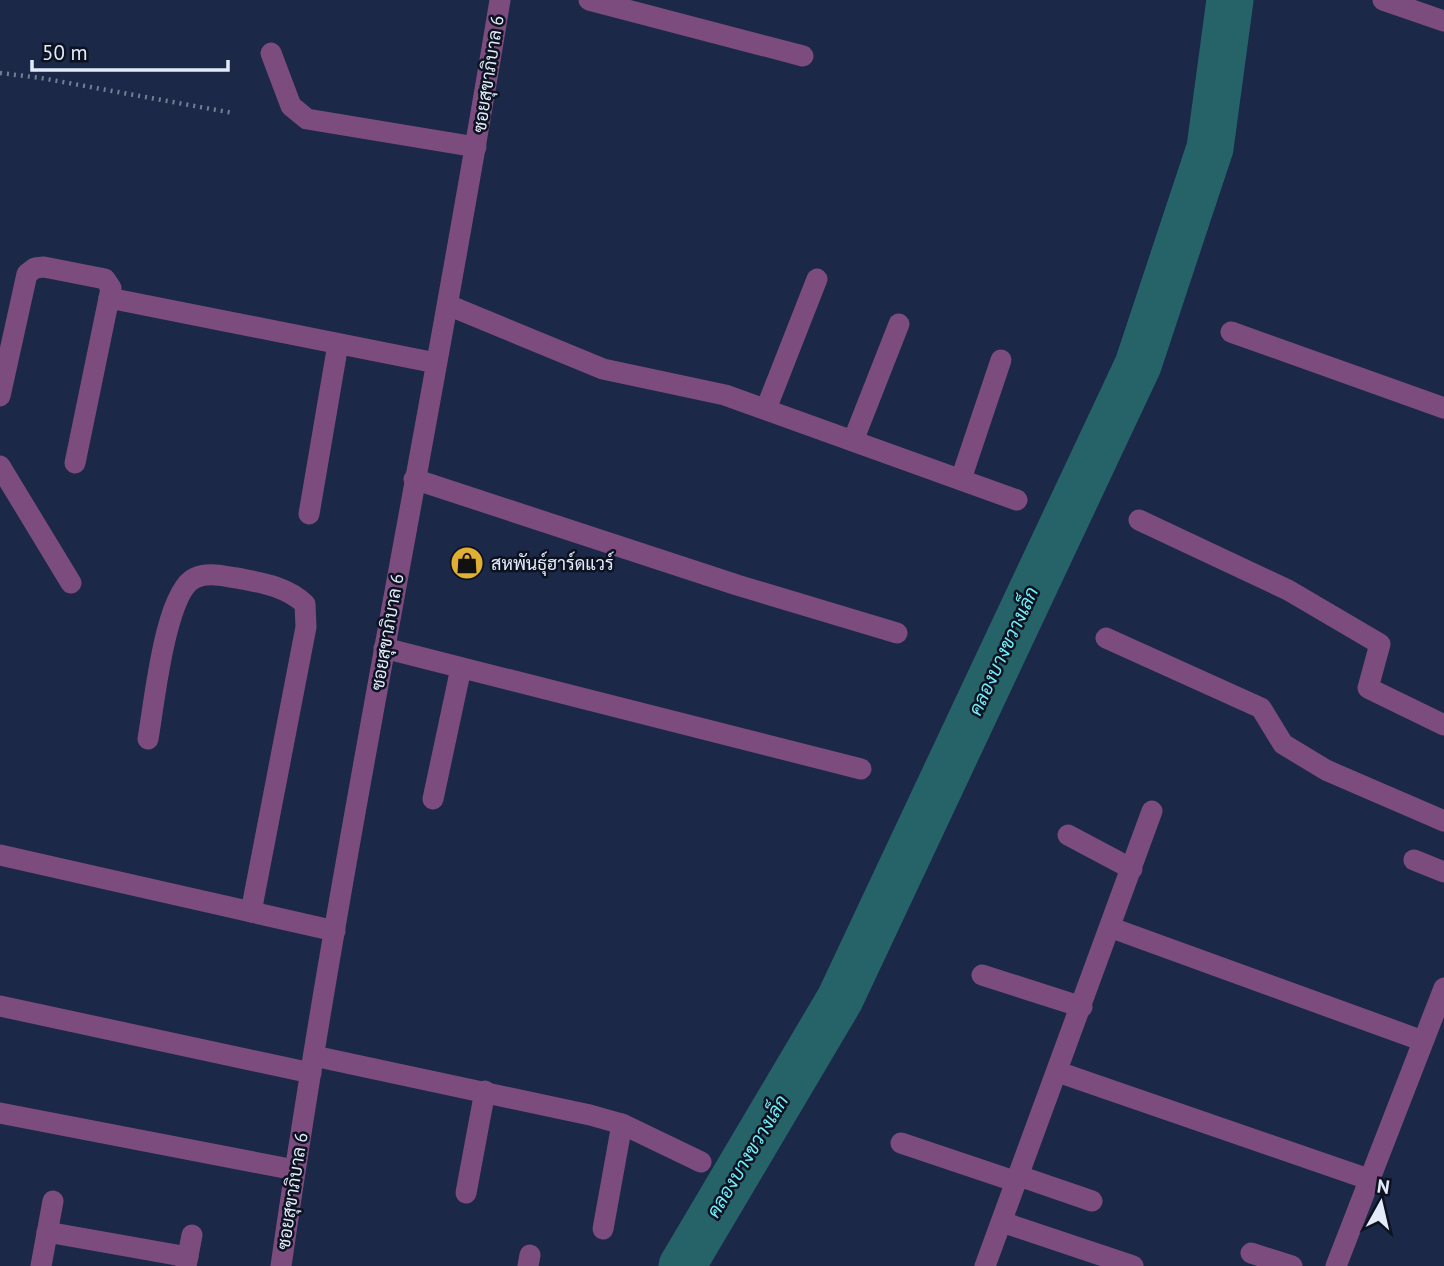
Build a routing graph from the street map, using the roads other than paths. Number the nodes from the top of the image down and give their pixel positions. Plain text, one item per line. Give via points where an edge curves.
1 (500, 0) edge
2 (589, 0) edge
3 (1383, 0) edge
4 (1444, 21) edge
5 (271, 53) dead end
6 (803, 56) dead end
7 (476, 147) junction
8 (817, 279) dead end
9 (109, 298) junction
10 (448, 305) junction
11 (899, 324) dead end
12 (1231, 332) dead end
13 (338, 344) junction
14 (1001, 360) dead end
15 (436, 363) junction
16 (0, 397) edge
17 (1444, 408) edge
18 (766, 409) junction
19 (853, 441) junction
20 (75, 463) dead end
21 (0, 466) edge
22 (414, 479) junction
23 (961, 480) junction
24 (1017, 499) dead end
25 (309, 514) dead end
26 (1139, 520) dead end
27 (71, 583) dead end
28 (897, 633) dead end
29 (1106, 638) dead end
30 (384, 648) junction
31 (461, 667) junction
32 (1444, 725) edge
33 (148, 739) dead end
34 (861, 769) dead end
35 (433, 799) dead end
36 (1152, 811) dead end
37 (1444, 821) edge
38 (1068, 835) dead end
39 (0, 855) edge
40 (1414, 860) dead end
41 (1132, 869) junction
42 (1444, 872) edge
43 (251, 912) junction
44 (1112, 928) junction
45 (335, 931) junction
46 (982, 975) dead end
47 (1444, 988) edge
48 (0, 1006) edge
49 (1082, 1007) junction
50 (1423, 1041) junction
51 (312, 1065) junction
52 (1058, 1072) junction
53 (485, 1091) junction
54 (0, 1113) edge
55 (621, 1124) junction
56 (901, 1143) dead end
57 (701, 1162) dead end
58 (295, 1170) junction
59 (1018, 1179) junction
60 (1368, 1179) junction
61 (466, 1193) dead end
62 (53, 1201) dead end
63 (1092, 1201) dead end
64 (1002, 1222) junction
65 (603, 1229) dead end
66 (47, 1232) junction
67 (192, 1235) dead end
68 (1251, 1253) dead end
69 (187, 1261) edge
70 (41, 1266) edge
71 (281, 1266) edge
72 (985, 1266) edge
73 (1133, 1266) edge
74 (1292, 1266) edge
75 (1336, 1266) edge

1 - 7 street, ซอยสุขาภิบาล 6
2 - 6 street
3 - 4 street
5 - 7 street via 291,106 307,119
7 - 10 street, ซอยสุขาภิบาล 6
8 - 18 street
9 - 13 street
9 - 16 street via 111,288 106,279 44,267 27,274
9 - 20 street
10 - 15 street, ซอยสุขาภิบาล 6
10 - 18 street via 603,369 725,395
11 - 19 street
12 - 17 street
13 - 15 street
13 - 25 street
14 - 23 street
15 - 22 street, ซอยสุขาภิบาล 6
18 - 19 street
19 - 23 street
21 - 27 street
22 - 28 street
22 - 30 street, ซอยสุขาภิบาล 6
23 - 24 street
26 - 32 street via 1288,590 1380,644 1368,688
29 - 37 street via 1261,708 1283,744 1326,770
30 - 31 street
30 - 45 street, ซอยสุขาภิบาล 6
31 - 34 street
31 - 35 street
33 - 43 street via 171,615 178,594 192,579 210,574 262,583 292,593 305,604 306,627
36 - 41 street
38 - 41 street
39 - 43 street
40 - 42 street
41 - 44 street
43 - 45 street
44 - 49 street
44 - 50 street
45 - 51 street, ซอยสุขาภิบาล 6
46 - 49 street
47 - 50 street
48 - 51 street
49 - 52 street
50 - 60 street
51 - 53 street
51 - 58 street, ซอยสุขาภิบาล 6
52 - 59 street
52 - 60 street
53 - 55 street
53 - 61 street
54 - 58 street
55 - 57 street
55 - 65 street
56 - 59 street
58 - 71 street, ซอยสุขาภิบาล 6
59 - 63 street
59 - 64 street
60 - 75 street
62 - 66 street
64 - 72 street
64 - 73 street
66 - 69 street
66 - 70 street
67 - 69 street
68 - 74 street

